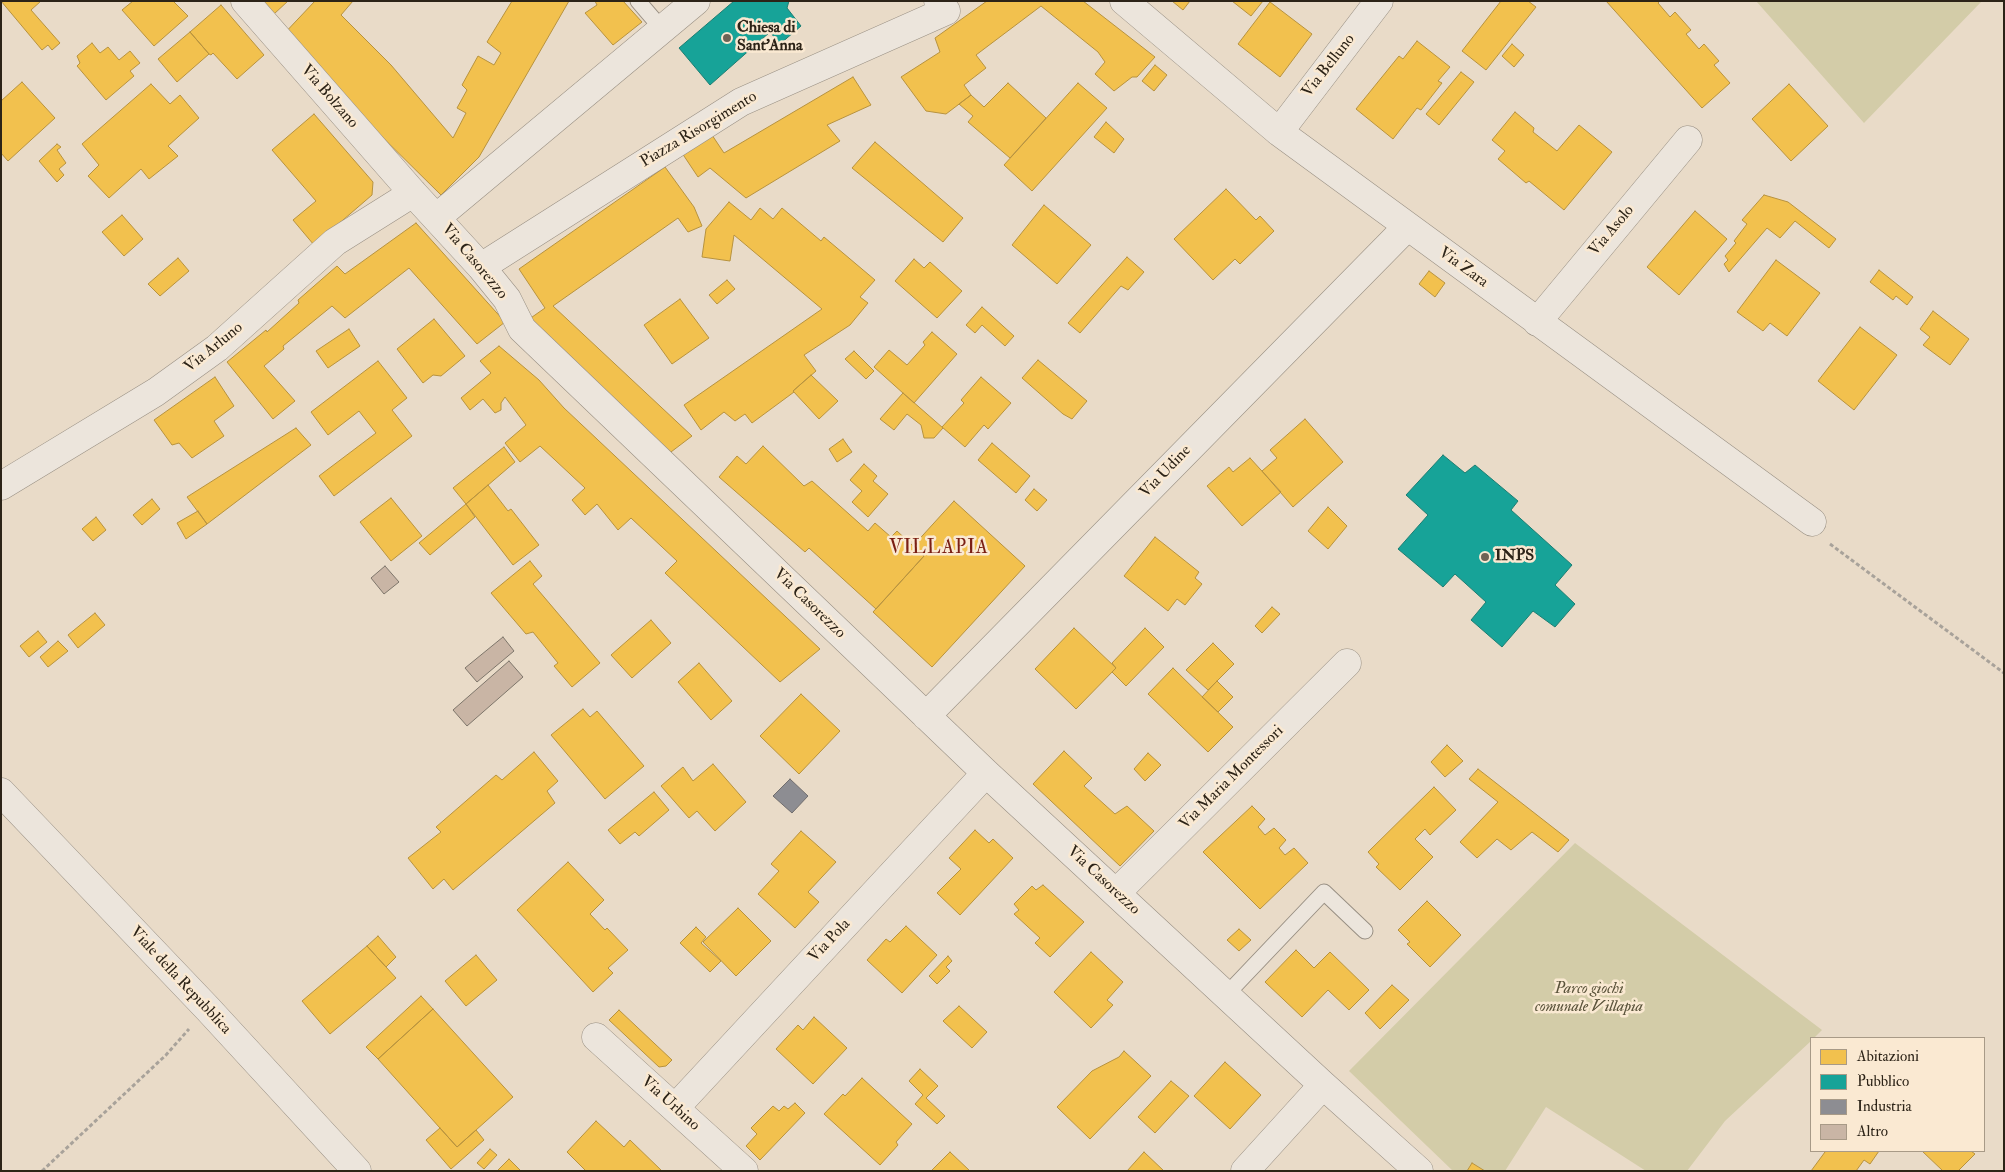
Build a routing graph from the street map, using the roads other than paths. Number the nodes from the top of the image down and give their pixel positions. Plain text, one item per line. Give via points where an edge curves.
1 (245, 1) edge
2 (638, 1) edge
3 (696, 1) edge
4 (1124, 1) edge
5 (1379, 1) edge
6 (950, 5) edge
7 (662, 30) junction
8 (1279, 132) junction
9 (1688, 140) dead end
10 (413, 193) junction
11 (436, 218) junction
12 (1407, 227) junction
13 (481, 267) junction
14 (1537, 322) junction
15 (1, 486) edge
16 (1812, 522) road end
17 (1347, 664) dead end
18 (926, 716) junction
19 (986, 773) junction
20 (1, 792) edge
21 (1116, 893) junction
22 (1365, 931) dead end
23 (1226, 995) junction
24 (596, 1036) dead end
25 (1323, 1085) junction
26 (675, 1108) junction
27 (358, 1171) edge
28 (744, 1171) edge
29 (1245, 1171) edge
30 (1419, 1171) edge

1 - 10 street, Via Bolzano
2 - 7 lane
3 - 7 street
4 - 8 street, Via Zara
5 - 8 street, Via Belluno
6 - 13 street, Piazza Risorgimento via 741,102
7 - 11 street
8 - 12 street, Via Zara
9 - 14 street, Via Asolo
10 - 11 street, Via Casorezzo
10 - 15 street, Via Arluno via 335,242 216,348 156,392
11 - 13 street, Via Casorezzo
12 - 14 street, Via Zara
12 - 18 street, Via Udine
13 - 18 street, Via Casorezzo via 507,299 522,330
14 - 16 street, Via Zara
17 - 21 street, Via Maria Montessori
18 - 19 street, Via Casorezzo
19 - 21 street, Via Casorezzo
19 - 26 street, Via Pola
20 - 27 street, Viale della Repubblica
21 - 23 street, Via Casorezzo
22 - 23 lane via 1324,892
23 - 25 street, Via Casorezzo
24 - 26 street, Via Urbino
25 - 29 street
25 - 30 street, Via Casorezzo
26 - 28 street, Via Urbino

